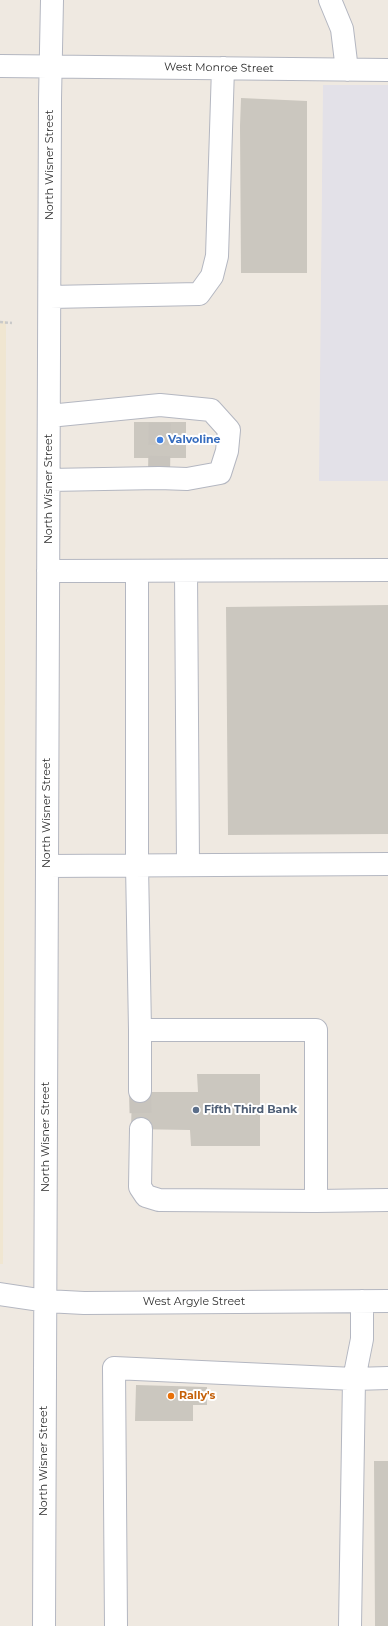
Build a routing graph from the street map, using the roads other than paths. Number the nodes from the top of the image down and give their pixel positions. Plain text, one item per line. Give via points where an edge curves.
1 (52, 0) edge
2 (336, 2) edge
3 (0, 66) edge
4 (50, 66) junction
5 (223, 68) junction
6 (347, 70) junction
7 (388, 70) edge
8 (50, 297) junction
9 (49, 416) junction
10 (49, 480) junction
11 (388, 570) edge
12 (48, 571) junction
13 (137, 571) junction
14 (186, 571) junction
15 (388, 864) edge
16 (138, 865) junction
17 (188, 865) junction
18 (47, 866) junction
19 (140, 1030) junction
20 (140, 1091) tunnel mouth
21 (141, 1129) tunnel mouth
22 (388, 1200) edge
23 (316, 1201) junction
24 (0, 1294) edge
25 (362, 1301) junction
26 (388, 1301) edge
27 (46, 1302) junction
28 (388, 1378) edge
29 (354, 1379) junction
30 (44, 1626) edge
31 (116, 1626) edge
32 (350, 1626) edge

1 - 4 street, North Wisner Street
2 - 6 street
3 - 4 street, West Monroe Street
4 - 5 street, West Monroe Street
4 - 8 street, North Wisner Street
5 - 6 street, West Monroe Street
5 - 8 street via 217,256 212,276 199,294
6 - 7 street, West Monroe Street
8 - 9 street, North Wisner Street
9 - 10 street, North Wisner Street
9 - 10 street via 160,405 211,410 229,430 227,452 220,474 187,479
10 - 12 street, North Wisner Street
11 - 14 street
12 - 13 street
12 - 18 street, North Wisner Street
13 - 14 street
13 - 16 street
14 - 17 street
15 - 17 street
16 - 17 street
16 - 18 street
16 - 19 street
18 - 27 street, North Wisner Street
19 - 20 street
19 - 23 street via 316,1030
21 - 23 street via 140,1187 146,1196 159,1200
22 - 23 street
24 - 27 street, West Argyle Street
25 - 26 street, West Argyle Street
25 - 27 street, West Argyle Street
25 - 29 street via 362,1339
27 - 30 street, North Wisner Street
28 - 29 street
29 - 31 street via 114,1368
29 - 32 street

